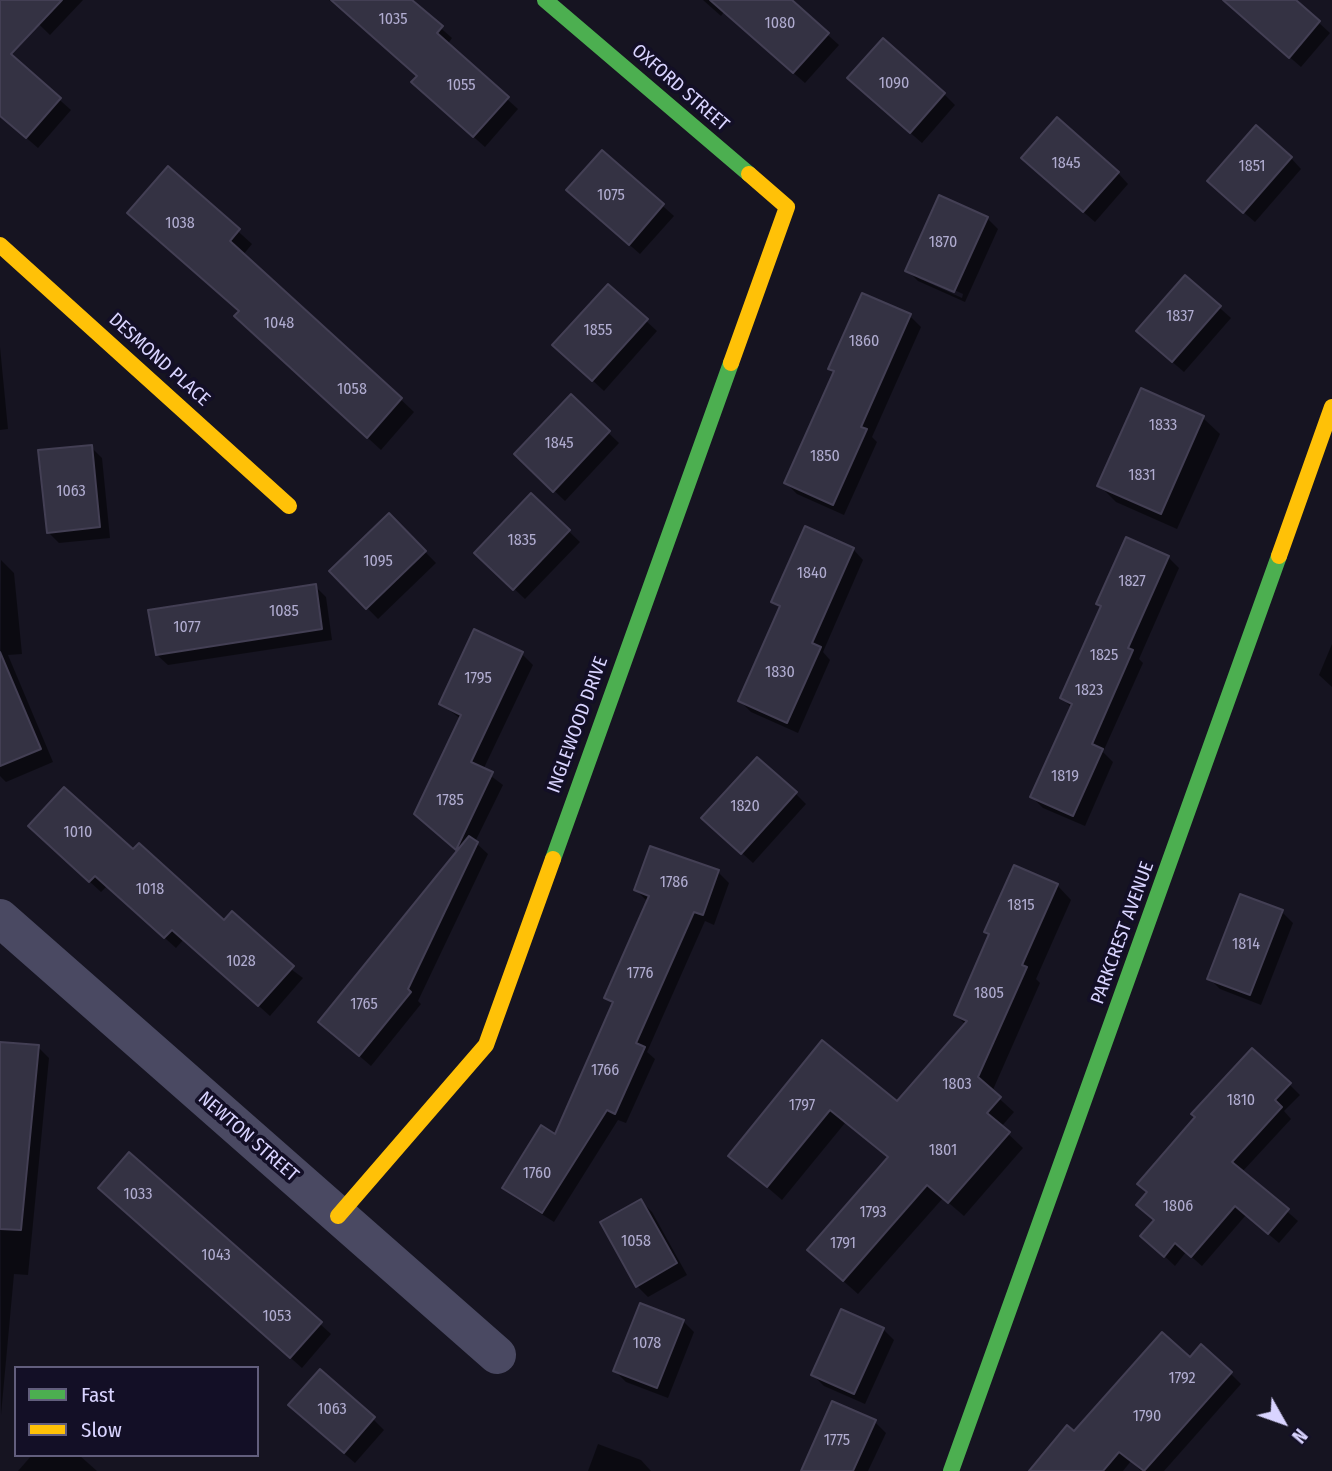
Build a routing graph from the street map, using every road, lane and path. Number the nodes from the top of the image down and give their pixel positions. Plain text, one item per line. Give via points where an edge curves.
1 (545, 0) edge
2 (787, 207) joint
3 (0, 244) edge
4 (1332, 407) edge
5 (289, 506) dead end
6 (0, 918) edge
7 (338, 1216) junction
8 (496, 1355) dead end
9 (951, 1471) edge

1 - 2 street, OXFORD STREET
2 - 7 street, INGLEWOOD DRIVE via 486,1045
3 - 5 street, DESMOND PLACE
4 - 9 street, PARKCREST AVENUE
6 - 7 street, NEWTON STREET
7 - 8 street, NEWTON STREET

